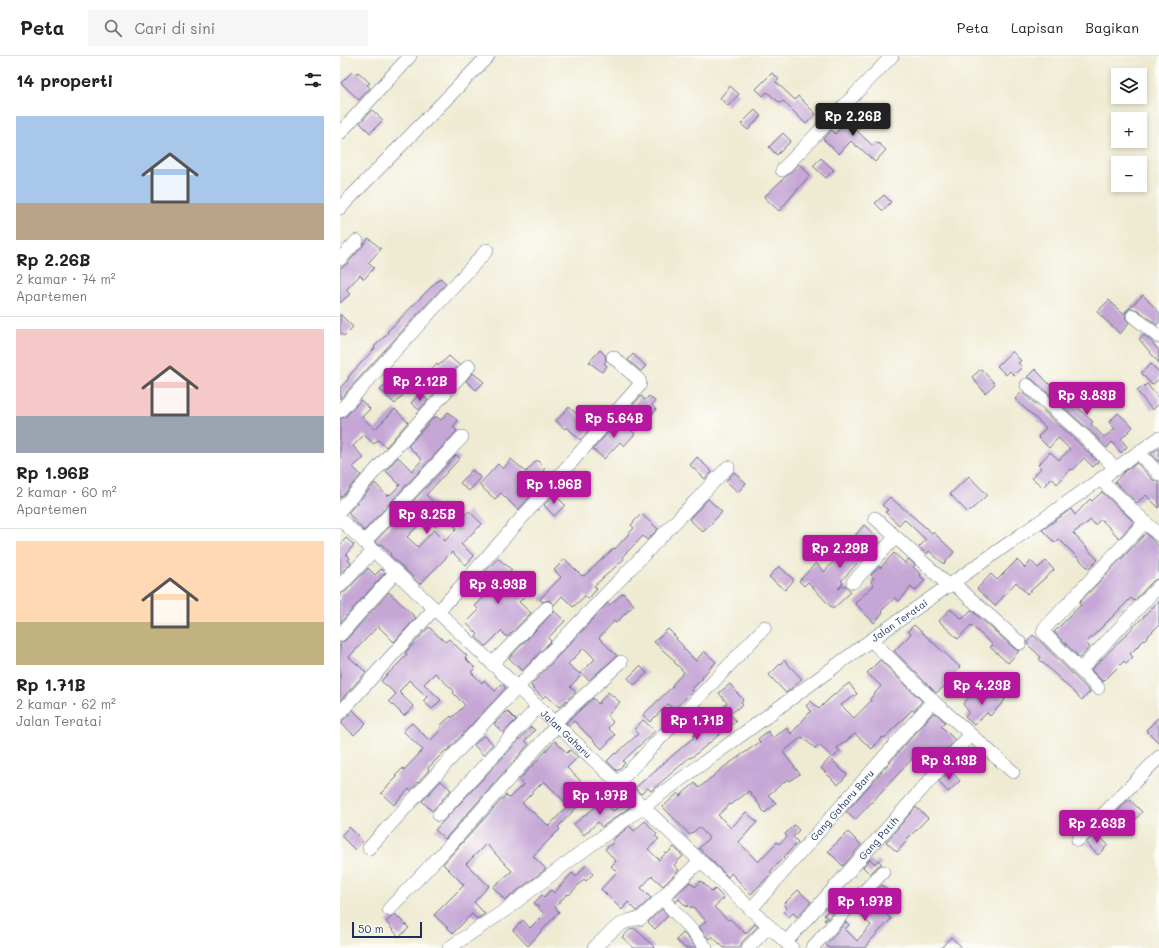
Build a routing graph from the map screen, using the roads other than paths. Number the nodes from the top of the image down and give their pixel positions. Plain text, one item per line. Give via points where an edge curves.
1 (410, 56) edge
2 (892, 56) edge
3 (486, 57) edge
4 (340, 133) edge
5 (782, 170) dead end
6 (340, 208) edge
7 (357, 241) dead end
8 (488, 250) dead end
9 (340, 259) edge
10 (1133, 316) dead end
11 (1159, 337) edge
12 (613, 357) dead end
13 (469, 366) dead end
14 (1027, 385) dead end
15 (340, 411) edge
16 (462, 437) dead end
17 (1159, 438) edge
18 (1139, 453) junction
19 (728, 467) dead end
20 (1116, 469) junction
21 (1159, 474) edge
22 (1101, 480) junction
23 (340, 510) edge
24 (875, 518) dead end
25 (1145, 522) junction
26 (342, 524) edge
27 (1159, 535) edge
28 (896, 536) junction
29 (369, 547) junction
30 (396, 572) junction
31 (853, 582) dead end
32 (951, 585) junction
33 (340, 586) edge
34 (1159, 586) edge
35 (547, 608) dead end
36 (436, 610) junction
37 (765, 627) dead end
38 (340, 635) edge
39 (871, 640) junction
40 (1020, 643) dead end
41 (621, 662) dead end
42 (492, 664) junction
43 (1080, 670) junction
44 (517, 687) junction
45 (1098, 688) dead end
46 (933, 701) junction
47 (538, 707) junction
48 (340, 714) edge
49 (556, 724) junction
50 (970, 735) junction
51 (1159, 756) edge
52 (1013, 772) dead end
53 (618, 783) junction
54 (643, 807) junction
55 (439, 815) dead end
56 (1078, 840) dead end
57 (369, 848) dead end
58 (700, 861) junction
59 (883, 872) dead end
60 (662, 898) junction
61 (751, 908) junction
62 (389, 909) dead end
63 (769, 926) junction
64 (789, 945) edge
65 (449, 948) edge
66 (594, 948) edge
67 (706, 948) edge
68 (748, 948) edge
69 (812, 948) edge

1 - 4 street
2 - 5 street
3 - 6 street
7 - 9 street
8 - 15 street
10 - 11 street
12 - 36 street via 639,380 639,386
13 - 23 street
14 - 20 street via 1084,436
16 - 29 street
17 - 18 street, Jalan Teratai
18 - 20 street, Jalan Teratai
18 - 21 street
19 - 44 street
20 - 22 street, Jalan Teratai
22 - 25 street
22 - 32 street, Jalan Teratai
24 - 28 street
25 - 27 street
25 - 43 street via 1044,629 1043,632
26 - 29 street, Jalan Gaharu
28 - 31 street
28 - 32 street
29 - 30 street, Jalan Gaharu
29 - 33 street
30 - 36 street, Jalan Gaharu
30 - 38 street
32 - 39 street, Jalan Teratai
32 - 40 street
34 - 43 street
35 - 42 street
36 - 42 street, Jalan Gaharu
36 - 48 street
37 - 53 street
39 - 46 street
39 - 54 street, Jalan Teratai
41 - 49 street
42 - 44 street, Jalan Gaharu
43 - 45 street
44 - 47 street, Jalan Gaharu
44 - 57 street
46 - 50 street
46 - 61 street, Gang Gaharu Baru
47 - 49 street, Jalan Gaharu
47 - 55 street
49 - 53 street, Jalan Gaharu
49 - 62 street via 450,845
50 - 52 street
50 - 64 street, Gang Patih
51 - 56 street
53 - 54 street, Jalan Gaharu
54 - 58 street, Jalan Gaharu
54 - 65 street, Jalan Teratai via 504,911
58 - 60 street
58 - 61 street, Jalan Gaharu
59 - 69 street
60 - 66 street via 640,919 620,924
60 - 67 street
61 - 63 street, Jalan Gaharu
63 - 64 street, Jalan Gaharu
63 - 68 street

